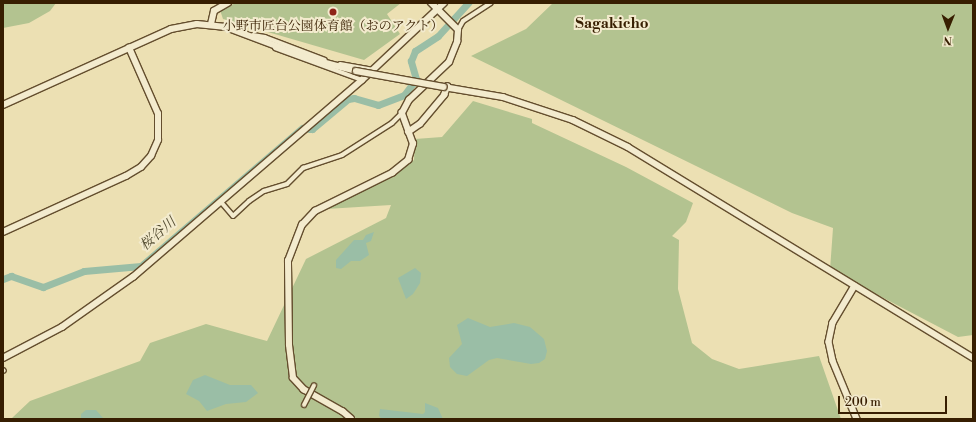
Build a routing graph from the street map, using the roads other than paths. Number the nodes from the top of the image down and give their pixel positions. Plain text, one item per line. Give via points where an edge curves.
1 (228, 3) edge
2 (431, 3) edge
3 (444, 3) edge
4 (491, 3) edge
5 (438, 8) junction
6 (211, 24) junction
7 (458, 30) junction
8 (248, 34) junction
9 (129, 48) junction
10 (373, 70) junction
11 (362, 80) junction
12 (445, 87) junction
13 (3, 105) edge
14 (402, 113) junction
15 (408, 132) junction
16 (221, 202) junction
17 (3, 232) edge
18 (855, 286) junction
19 (3, 358) edge
20 (973, 358) edge
21 (314, 386) dead end
22 (304, 405) dead end
23 (351, 419) edge
24 (857, 419) edge

1 - 6 street via 214,11
2 - 5 street
3 - 5 street
4 - 7 street via 463,21
5 - 7 street
5 - 10 street
6 - 8 street
6 - 9 street via 171,29
7 - 14 street via 449,62 409,100
8 - 10 street via 265,37 325,60
8 - 11 street via 302,60
8 - 12 street, bridge via 311,59 356,71
9 - 13 street
9 - 17 street via 158,114 158,140 151,156 141,167 126,176
10 - 11 street
11 - 16 street
12 - 15 street via 444,95 420,124
12 - 18 street via 503,97 587,127 628,147
14 - 15 street
14 - 16 street via 392,123 342,155 303,168 287,184 264,191 233,216
15 - 23 street via 413,144 412,150 401,168 315,211 302,225 288,261 289,352 293,378 304,390
16 - 19 street via 103,300 62,327
18 - 20 street
18 - 24 street via 836,317 829,337 832,362
21 - 22 street, bridge

